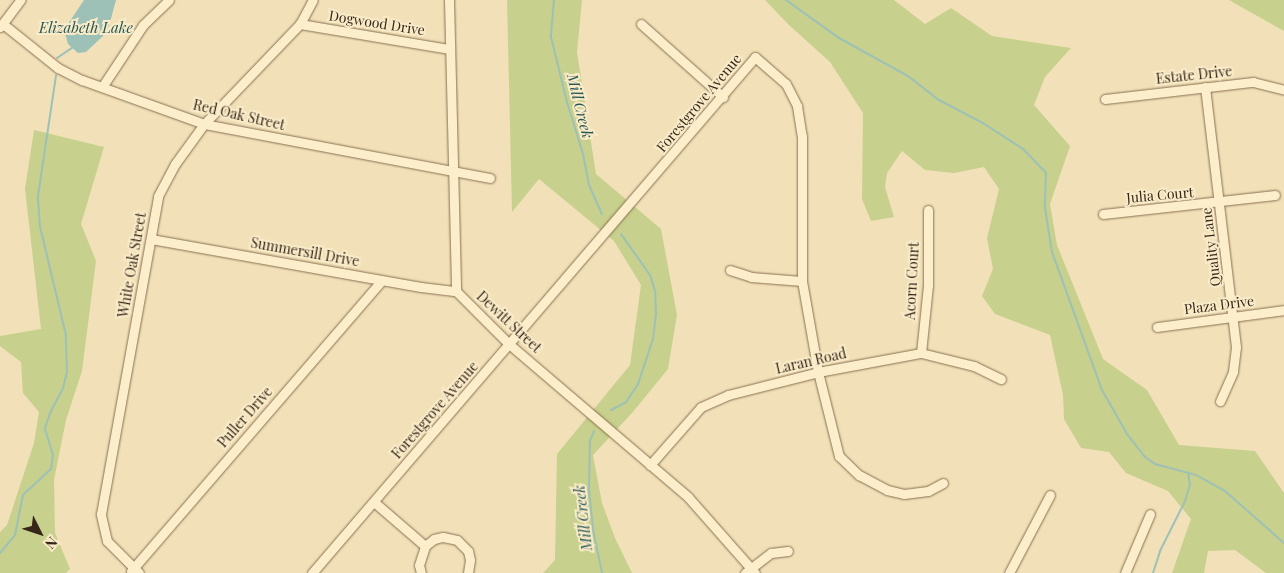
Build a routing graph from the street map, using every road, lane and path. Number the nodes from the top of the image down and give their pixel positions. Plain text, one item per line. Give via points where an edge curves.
1 (20, 0) edge
2 (170, 0) edge
3 (313, 0) edge
4 (449, 0) edge
5 (300, 24) junction
6 (641, 24) dead end
7 (1, 25) edge
8 (450, 49) junction
9 (102, 87) junction
10 (1205, 87) junction
11 (1284, 90) edge
12 (723, 97) junction
13 (1105, 99) dead end
14 (204, 124) junction
15 (451, 169) junction
16 (490, 178) dead end
17 (1275, 195) dead end
18 (1220, 203) junction
19 (928, 210) dead end
20 (1104, 214) dead end
21 (150, 238) junction
22 (730, 270) dead end
23 (382, 280) junction
24 (802, 281) junction
25 (456, 291) junction
26 (1284, 310) edge
27 (1234, 318) junction
28 (1157, 327) dead end
29 (510, 344) junction
30 (921, 353) junction
31 (818, 372) junction
32 (1001, 379) dead end
33 (1220, 401) dead end
34 (650, 465) junction
35 (943, 483) dead end
36 (1050, 496) dead end
37 (374, 502) junction
38 (1150, 514) dead end
39 (425, 546) junction
40 (788, 551) dead end
41 (750, 571) edge
42 (134, 572) edge
43 (312, 573) edge
44 (421, 573) edge
45 (468, 573) edge
46 (1010, 573) edge
47 (1126, 573) edge

1 - 7 street
2 - 9 street via 143,26
3 - 5 street, White Oak Street
4 - 8 street, Dewitt Street
5 - 8 street, Dogwood Drive
5 - 14 street, White Oak Street
6 - 12 street
7 - 9 street, Red Oak Street via 58,68
8 - 15 street, Dewitt Street
9 - 14 street, Red Oak Street
10 - 11 street, Estate Drive via 1253,82
10 - 13 street, Estate Drive
10 - 18 street, Quality Lane
12 - 24 street, Forestgrove Avenue via 755,57 786,84 796,106 802,136
12 - 29 street, Forestgrove Avenue
14 - 15 street, Red Oak Street
14 - 21 street, White Oak Street via 175,164 158,196
15 - 16 street, Red Oak Street
15 - 25 street, Dewitt Street
17 - 18 street, Julia Court
18 - 20 street, Julia Court
18 - 27 street, Quality Lane
19 - 30 street, Acorn Court via 928,285
21 - 23 street, Summersill Drive
21 - 42 street, White Oak Street via 101,514 107,541
22 - 24 street via 750,278
23 - 25 street, Summersill Drive
23 - 42 street, Puller Drive
24 - 31 street, Forestgrove Avenue
25 - 29 street, Dewitt Street
26 - 27 street, Plaza Drive
27 - 28 street, Plaza Drive
27 - 33 street, Quality Lane via 1236,347 1232,372
29 - 34 street, Dewitt Street
29 - 37 street, Forestgrove Avenue
30 - 31 street, Laran Road
30 - 32 street, Laran Road via 974,366
31 - 34 street, Laran Road via 728,395 701,407
31 - 35 street, Forestgrove Avenue via 839,456 859,475 887,490 904,494 928,491
34 - 41 street, Dewitt Street via 700,510
36 - 46 street
37 - 39 street
37 - 43 street, Forestgrove Avenue
38 - 47 street
39 - 44 street via 419,565
39 - 45 street via 443,537 457,540 468,550
40 - 41 street via 771,553

